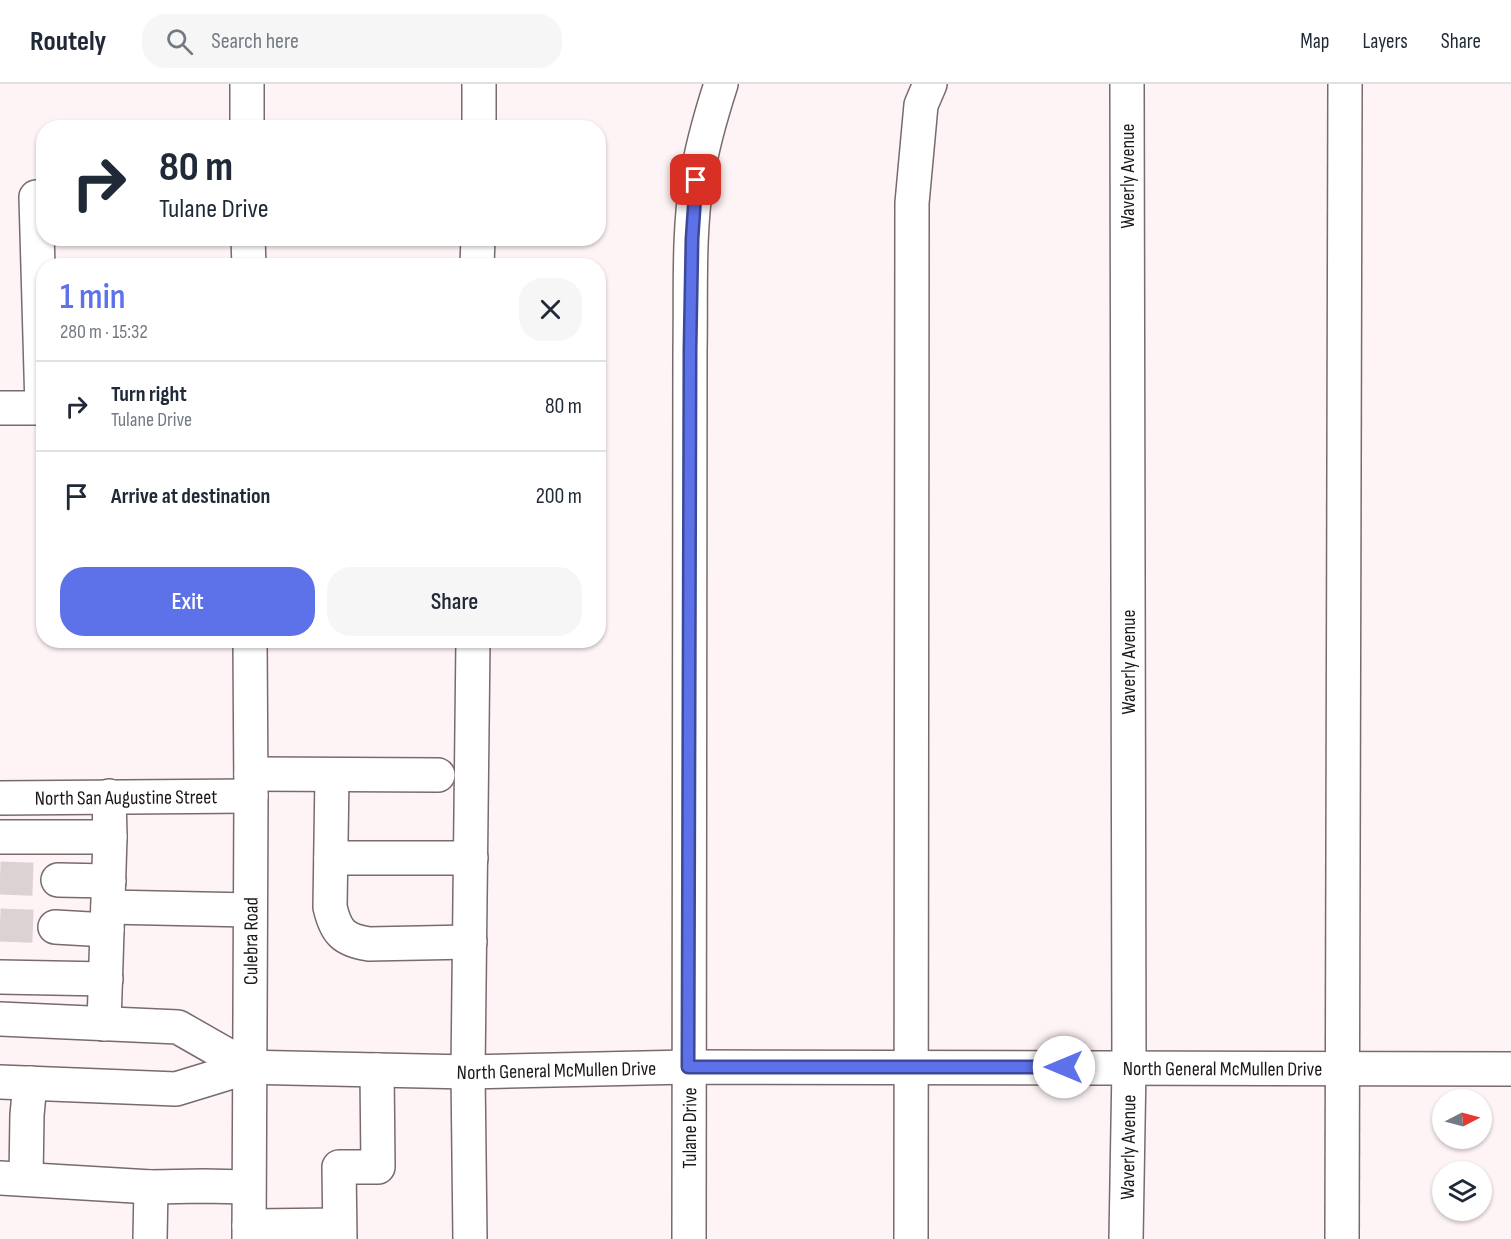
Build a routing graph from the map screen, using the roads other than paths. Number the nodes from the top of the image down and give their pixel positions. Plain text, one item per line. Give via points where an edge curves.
1 (247, 84) edge
2 (479, 84) edge
3 (721, 84) edge
4 (930, 84) edge
5 (1127, 84) edge
6 (1346, 84) edge
7 (247, 120) edge
8 (479, 120) edge
9 (0, 408) edge
10 (36, 408) edge
11 (250, 648) edge
12 (455, 648) edge
13 (473, 648) edge
14 (332, 774) junction
15 (438, 775) dead end
16 (251, 785) junction
17 (109, 796) junction
18 (0, 798) edge
19 (0, 837) edge
20 (110, 837) junction
21 (331, 858) junction
22 (463, 858) junction
23 (57, 880) tunnel mouth
24 (108, 906) junction
25 (250, 910) junction
26 (55, 927) tunnel mouth
27 (462, 942) junction
28 (0, 977) edge
29 (106, 979) junction
30 (0, 1019) edge
31 (104, 1024) junction
32 (248, 1067) junction
33 (688, 1067) junction
34 (910, 1067) junction
35 (1130, 1068) junction
36 (1343, 1068) junction
37 (1511, 1069) edge
38 (377, 1070) junction
39 (468, 1072) junction
40 (15, 1083) edge
41 (13, 1178) edge
42 (151, 1187) junction
43 (248, 1187) junction
44 (249, 1232) edge
45 (340, 1232) edge
46 (150, 1239) edge
47 (470, 1239) edge
48 (689, 1239) edge
49 (911, 1239) edge
50 (1126, 1239) edge
51 (1342, 1239) edge

1 - 7 street
2 - 8 street
3 - 33 street, Tulane Drive via 696,180 692,239
4 - 34 street via 921,105 912,203
5 - 35 street, Waverly Avenue
6 - 36 street
9 - 10 street
11 - 16 street, Culebra Road
12 - 22 street
13 - 22 street
14 - 15 street, North San Augustine Street
14 - 16 street, North San Augustine Street
14 - 21 street
16 - 17 street, North San Augustine Street
16 - 25 street, Culebra Road
17 - 18 street, North San Augustine Street
17 - 20 street
19 - 20 street
20 - 24 street
21 - 22 street
21 - 27 street via 333,922 353,942
22 - 27 street
23 - 24 street
24 - 25 street
24 - 26 street
24 - 29 street
25 - 32 street, Culebra Road
27 - 39 street
28 - 29 street
29 - 31 street
30 - 31 street, North General McMullen Drive
31 - 32 street, North General McMullen Drive via 178,1027
32 - 38 street, North General McMullen Drive
32 - 40 street, North General McMullen Drive via 176,1089
32 - 43 street, Culebra Road
33 - 34 street, North General McMullen Drive
33 - 39 street, North General McMullen Drive
33 - 48 street, Tulane Drive
34 - 35 street, North General McMullen Drive
34 - 49 street
35 - 36 street, North General McMullen Drive
35 - 50 street, Waverly Avenue
36 - 37 street, North General McMullen Drive
36 - 51 street
38 - 39 street, North General McMullen Drive
38 - 45 street via 378,1167 339,1167
39 - 47 street
40 - 41 street via 27,1115
41 - 42 street
42 - 43 street
42 - 46 street
43 - 44 street, Culebra Road
44 - 45 street

